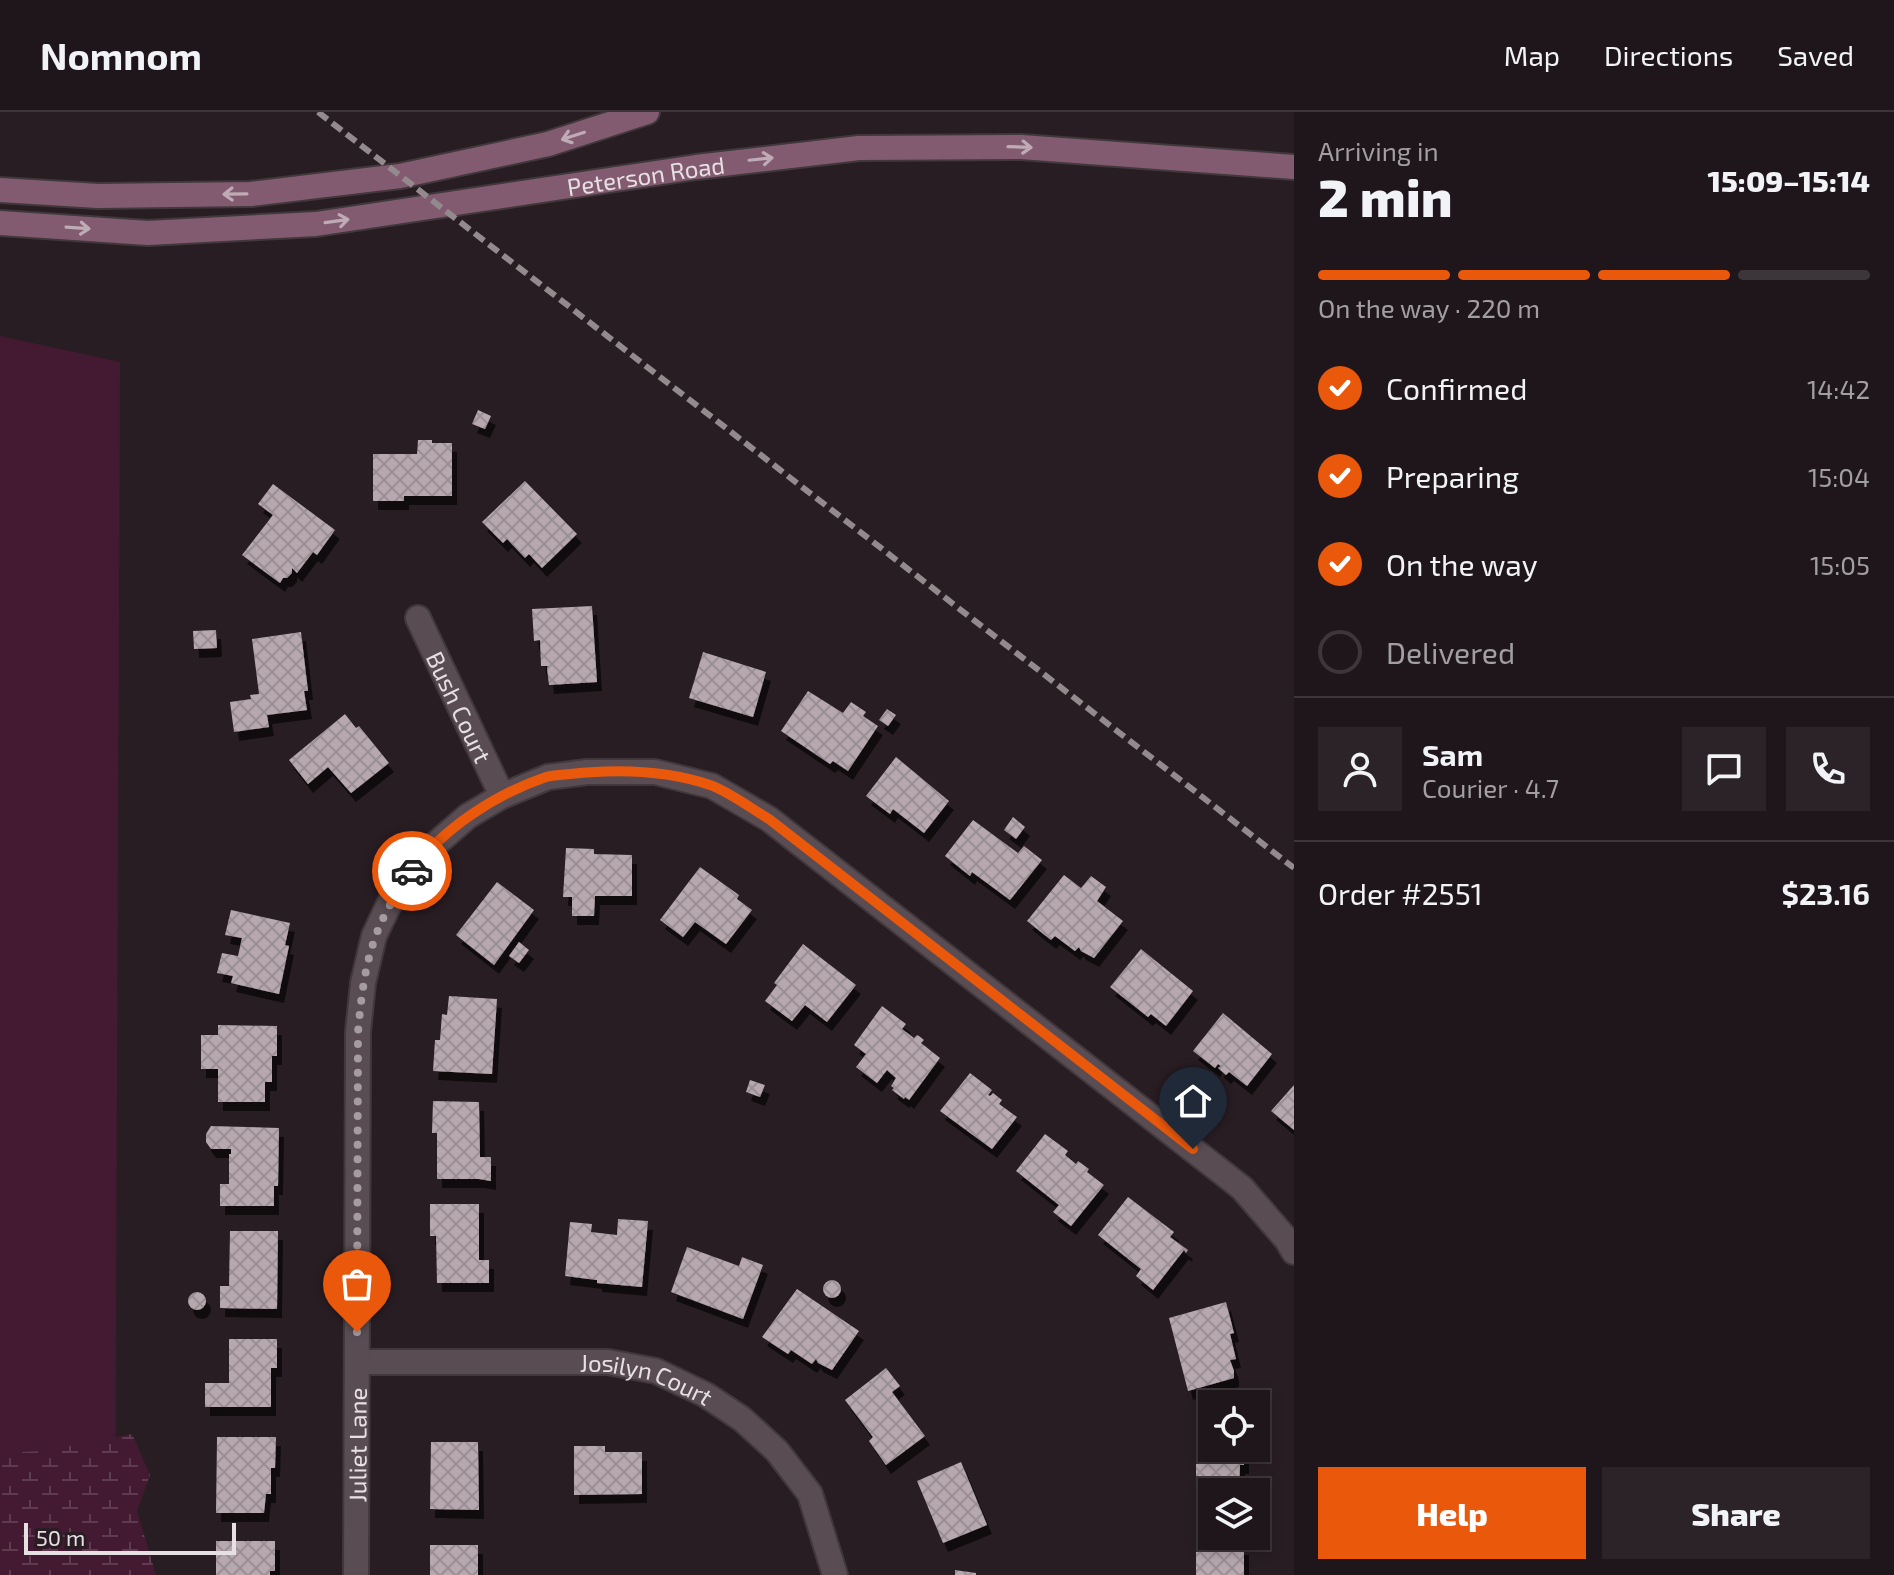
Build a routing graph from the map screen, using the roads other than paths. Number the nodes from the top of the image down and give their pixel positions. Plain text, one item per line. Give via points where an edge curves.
1 (647, 112) edge
2 (1294, 167) edge
3 (0, 190) edge
4 (0, 223) edge
5 (418, 618) dead end
6 (502, 796) junction
7 (1294, 1252) edge
8 (357, 1362) junction
9 (356, 1575) edge
10 (835, 1575) edge

1 -> 3 main road, Peterson Road via 548,144 400,176 251,194 98,196
4 -> 2 main road, Peterson Road via 148,233 316,224 859,148 1021,147
5 - 6 street, Bush Court
6 - 7 street, Juliet Lane via 548,777 587,772 655,772 712,786 769,819 1242,1188
6 - 8 street, Juliet Lane via 468,816 422,856 392,898 374,936 358,1032
8 - 9 street, Juliet Lane
8 - 10 street, Josilyn Court via 608,1362 656,1371 706,1395 777,1451 810,1494

